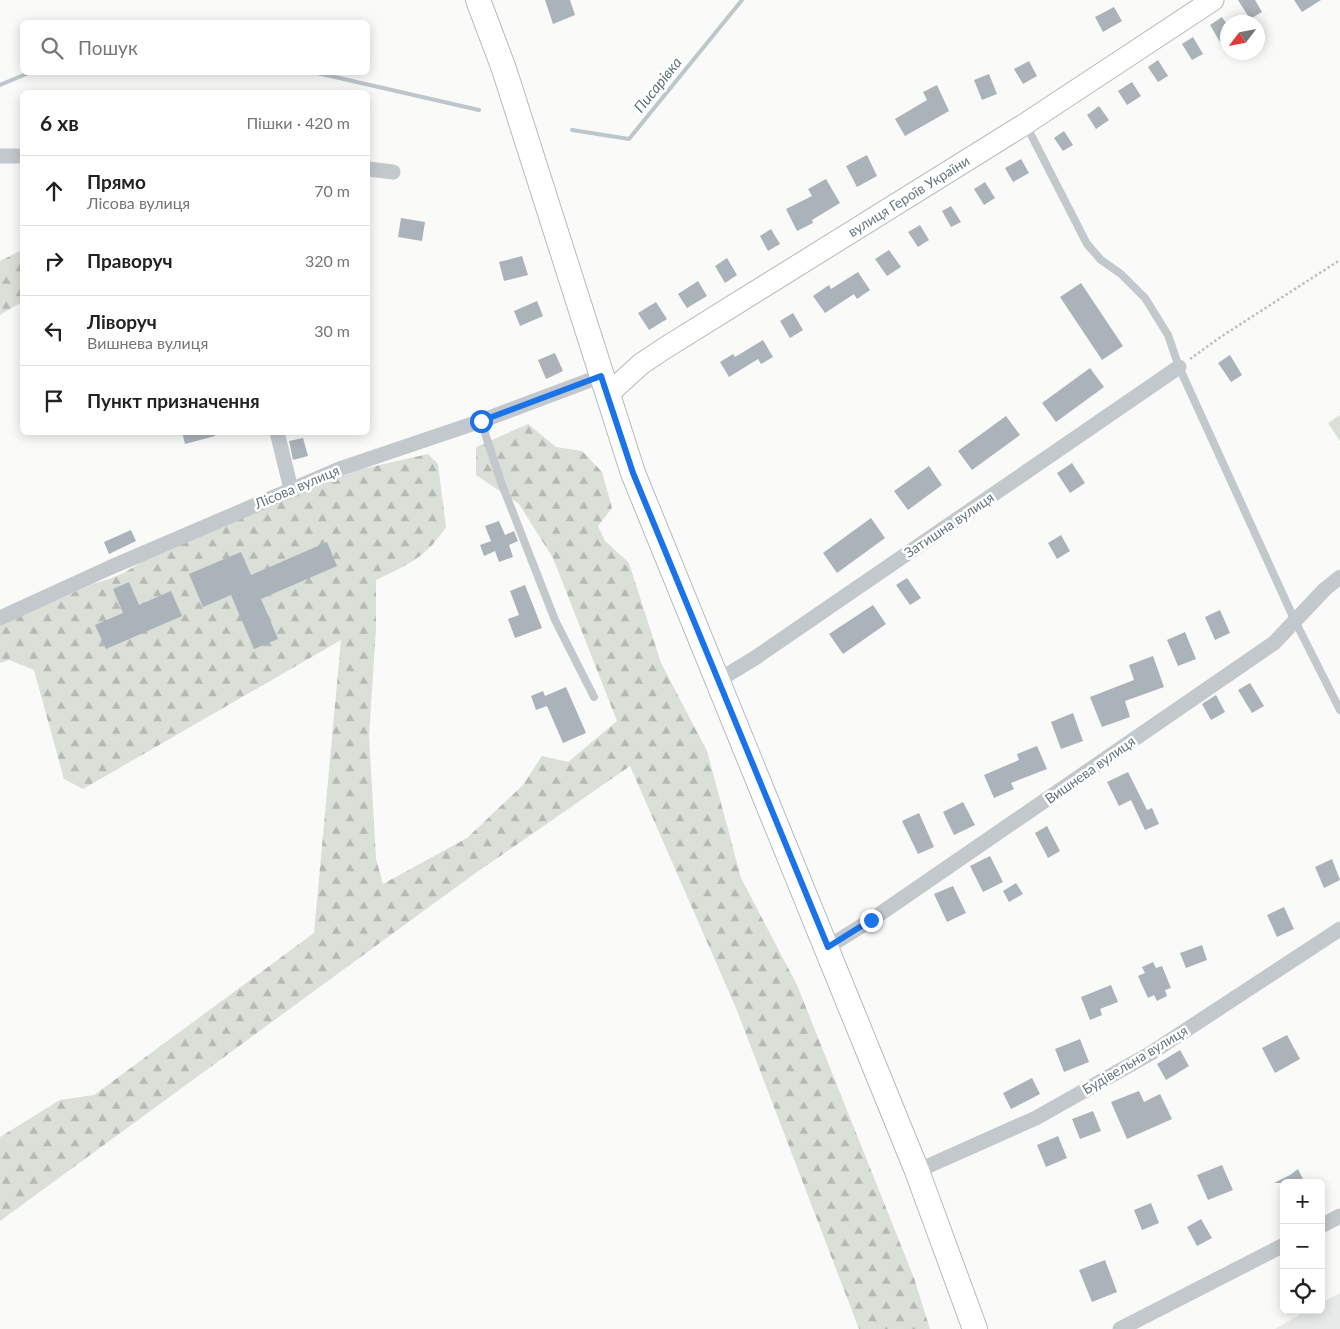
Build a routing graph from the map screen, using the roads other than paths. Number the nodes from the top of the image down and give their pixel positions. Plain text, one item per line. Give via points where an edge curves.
1 (478, 0) edge
2 (1213, 0) edge
3 (1025, 124) junction
4 (0, 156) edge
5 (20, 156) edge
6 (370, 169) edge
7 (393, 172) dead end
8 (1179, 367) junction
9 (604, 385) junction
10 (481, 421) junction
11 (278, 435) edge
12 (291, 489) junction
13 (1340, 577) edge
14 (0, 618) edge
15 (1295, 621) junction
16 (717, 681) junction
17 (594, 697) dead end
18 (1340, 710) edge
19 (1340, 929) edge
20 (828, 947) junction
21 (918, 1170) junction
22 (1340, 1216) edge
23 (1325, 1224) edge
24 (1280, 1247) edge
25 (975, 1329) edge
26 (1120, 1329) edge

1 - 9 main road via 504,69
2 - 3 street, вулиця Героїв України
3 - 8 lane via 1087,244 1145,298 1168,335
3 - 9 street, вулиця Героїв України
4 - 5 street
6 - 7 street
8 - 15 lane
8 - 16 street, Затишна вулиця
9 - 10 street, Лісова вулиця
9 - 16 main road via 633,473
10 - 12 street, Лісова вулиця via 342,468
10 - 17 lane via 555,620
11 - 12 street
12 - 14 street, Лісова вулиця
13 - 15 street, Вишнева вулиця
15 - 18 lane
15 - 20 street, Вишнева вулиця via 1274,643
16 - 20 main road
19 - 21 street, Будівельна вулиця via 1151,1053 1036,1118
20 - 21 main road
21 - 25 main road
22 - 23 street
24 - 26 street

